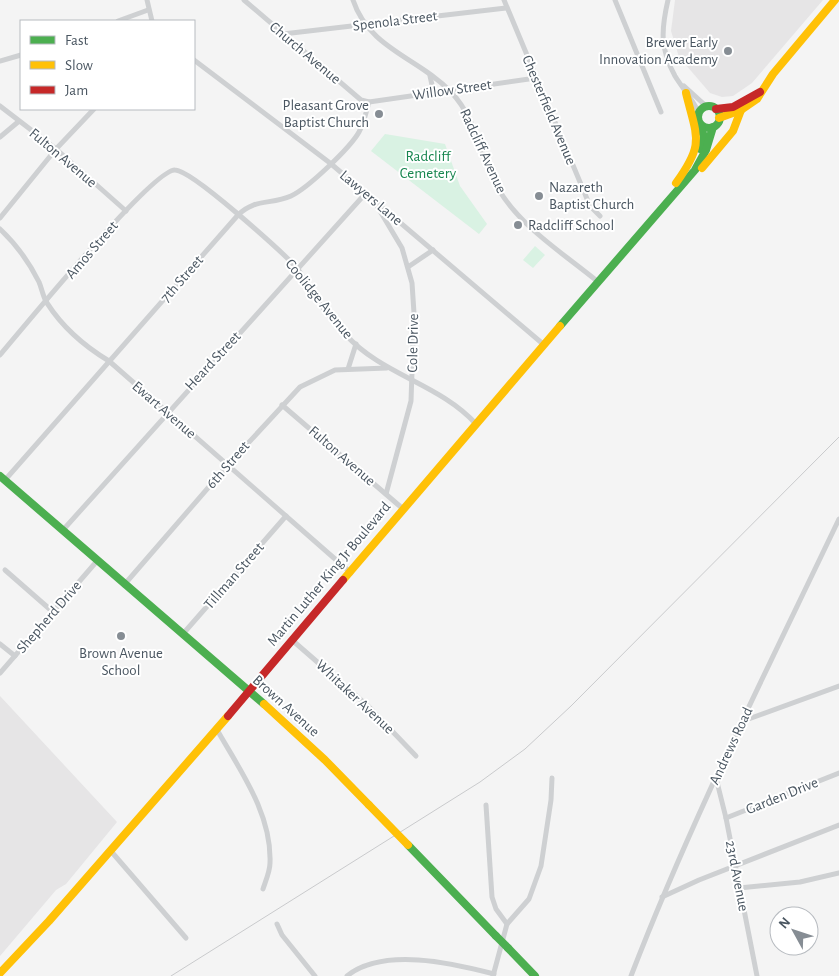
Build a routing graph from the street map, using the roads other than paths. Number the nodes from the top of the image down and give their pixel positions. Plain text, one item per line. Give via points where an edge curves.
1 (147, 0) edge
2 (244, 0) edge
3 (353, 0) edge
4 (504, 0) edge
5 (615, 0) edge
6 (668, 0) edge
7 (835, 0) edge
8 (506, 8) junction
9 (148, 10) junction
10 (121, 20) edge
11 (152, 20) edge
12 (365, 25) junction
13 (283, 34) junction
14 (20, 55) edge
15 (0, 61) edge
16 (195, 61) edge
17 (430, 76) junction
18 (536, 78) junction
19 (681, 84) junction
20 (450, 91) junction
21 (760, 92) junction
22 (686, 93) junction
23 (427, 94) junction
24 (369, 102) junction
25 (0, 106) edge
26 (706, 106) junction
27 (716, 109) junction
28 (93, 110) edge
29 (740, 110) junction
30 (661, 112) dead end
31 (698, 113) junction
32 (720, 118) junction
33 (18, 122) junction
34 (700, 123) junction
35 (713, 126) junction
36 (0, 137) edge
37 (56, 149) junction
38 (330, 163) junction
39 (195, 179) joint
40 (683, 181) junction
41 (676, 190) junction
42 (366, 194) junction
43 (670, 196) junction
44 (372, 200) junction
45 (126, 211) junction
46 (238, 215) junction
47 (600, 216) dead end
48 (0, 218) edge
49 (0, 229) edge
50 (433, 250) junction
51 (408, 267) junction
52 (298, 269) junction
53 (597, 281) junction
54 (46, 301) junction
55 (356, 344) junction
56 (543, 344) junction
57 (0, 355) edge
58 (109, 361) junction
59 (387, 368) junction
60 (348, 369) junction
61 (413, 380) junction
62 (282, 405) junction
63 (166, 412) junction
64 (476, 424) junction
65 (228, 466) junction
66 (3, 478) edge
67 (386, 494) junction
68 (402, 508) junction
69 (286, 516) junction
70 (839, 519) edge
71 (63, 530) junction
72 (97, 561) junction
73 (5, 570) dead end
74 (350, 573) junction
75 (124, 585) junction
76 (53, 612) junction
77 (182, 635) junction
78 (292, 640) junction
79 (0, 644) edge
80 (15, 656) junction
81 (0, 673) edge
82 (839, 686) edge
83 (249, 691) junction
84 (743, 721) junction
85 (216, 728) junction
86 (416, 756) dead end
87 (839, 773) edge
88 (716, 777) junction
89 (552, 778) dead end
90 (486, 805) dead end
91 (726, 818) junction
92 (839, 825) edge
93 (110, 850) junction
94 (734, 867) junction
95 (839, 873) edge
96 (739, 888) junction
97 (263, 889) dead end
98 (661, 897) junction
99 (277, 924) dead end
100 (507, 924) junction
101 (186, 938) dead end
102 (0, 973) edge
103 (494, 975) edge
104 (315, 976) edge
105 (347, 976) edge
106 (535, 976) edge
107 (631, 976) edge
108 (757, 976) edge

1 - 9 street
2 - 13 street, Church Avenue
3 - 12 street, Radcliff Avenue
4 - 8 street, Chesterfield Avenue
5 - 30 street
6 - 19 street via 662,43
7 - 21 main road, Martin Luther King Jr Boulevard
8 - 12 street, Spenola Street
8 - 18 street, Chesterfield Avenue
9 - 10 street
9 - 11 street
12 - 13 street, Spenola Street
12 - 17 street, Radcliff Avenue via 385,45
13 - 24 street, Church Avenue via 361,100
14 - 15 street
16 - 38 street, Lawyers Lane
17 - 20 street, Radcliff Avenue
17 - 23 street via 432,85
18 - 20 street, Willow Street
18 - 47 street, Chesterfield Avenue via 590,206
19 - 22 street
19 - 26 street
20 - 23 street, Willow Street
20 - 53 street, Radcliff Avenue via 467,115 506,201 526,222
21 - 27 main road, Martin Luther King Jr Boulevard via 733,107
21 - 29 main road, Martin Luther King Jr Boulevard via 757,99
22 - 31 street
22 - 43 main road via 698,144
23 - 24 street, Willow Street
24 - 38 street, 7th Street via 360,131
25 - 33 street, Fulton Avenue
26 - 27 main road
26 - 31 main road
27 - 32 main road
28 - 37 street
29 - 32 main road, Martin Luther King Jr Boulevard
29 - 41 main road, Martin Luther King Jr Boulevard via 733,131 692,180
31 - 34 main road
32 - 35 main road
33 - 36 street
33 - 37 street, Fulton Avenue
34 - 35 main road via 706,127
34 - 40 main road, Martin Luther King Jr Boulevard via 704,137 702,144
35 - 40 main road, Martin Luther King Jr Boulevard via 701,162
37 - 45 street, Fulton Avenue
37 - 48 street
38 - 42 street, Lawyers Lane
38 - 46 street, 7th Street via 300,191 289,197 248,206
39 - 45 street, Amos Street via 174,169 163,174
39 - 46 street, Coolidge Avenue
40 - 41 main road, Martin Luther King Jr Boulevard
41 - 43 main road, Martin Luther King Jr Boulevard
42 - 44 street, Lawyers Lane
42 - 52 street, Heard Street
43 - 53 main road, Martin Luther King Jr Boulevard
44 - 50 street, Lawyers Lane
44 - 51 street, Cole Drive via 402,248
45 - 54 street, Amos Street
46 - 52 street, Coolidge Avenue
46 - 58 street, 7th Street
49 - 54 street, Ewart Avenue via 28,262
50 - 51 street
50 - 56 street, Lawyers Lane
51 - 61 street, Cole Drive via 414,313
52 - 55 street, Coolidge Avenue via 322,307
52 - 63 street, Heard Street
53 - 56 main road, Martin Luther King Jr Boulevard
54 - 57 street, Amos Street
54 - 58 street, Ewart Avenue via 77,339
55 - 59 street, Coolidge Avenue
55 - 60 street
56 - 64 main road, Martin Luther King Jr Boulevard
58 - 63 street, Ewart Avenue
58 - 66 street, 7th Street
59 - 60 street, 6th Street
59 - 61 street, Coolidge Avenue
60 - 62 street, 6th Street via 318,377 300,387
61 - 64 street, Coolidge Avenue via 465,412
61 - 67 street, Cole Drive via 411,401
62 - 65 street, 6th Street
62 - 67 street, Fulton Avenue
63 - 65 street, Ewart Avenue
63 - 71 street, Heard Street
64 - 68 main road, Martin Luther King Jr Boulevard
65 - 69 street, Ewart Avenue
65 - 75 street, 6th Street
66 - 71 main road, Brown Avenue
67 - 68 street, Fulton Avenue
68 - 74 main road, Martin Luther King Jr Boulevard
69 - 74 street, Ewart Avenue
69 - 77 street, Tillman Street
70 - 84 street, Andrews Road
71 - 72 main road, Brown Avenue
72 - 75 main road, Brown Avenue
72 - 76 street, Shepherd Drive
73 - 76 street
74 - 78 main road, Martin Luther King Jr Boulevard
75 - 77 main road, Brown Avenue
76 - 80 street, Shepherd Drive
77 - 83 main road, Brown Avenue
78 - 83 main road, Martin Luther King Jr Boulevard
78 - 86 street, Whitaker Avenue via 369,707
79 - 80 street
80 - 81 street, Shepherd Drive
82 - 84 street
83 - 85 main road, Martin Luther King Jr Boulevard
83 - 106 main road, Brown Avenue, bridge via 325,760
84 - 88 street, Andrews Road
85 - 93 main road, Martin Luther King Jr Boulevard
85 - 97 street via 254,795 264,820 270,862
87 - 91 street, Garden Drive
88 - 91 street, 23rd Avenue
88 - 98 street, Andrews Road
89 - 100 street via 541,866 529,899
90 - 100 street via 492,898
91 - 94 street, 23rd Avenue
92 - 94 street
93 - 101 street
93 - 102 main road, Martin Luther King Jr Boulevard
94 - 96 street, 23rd Avenue
94 - 98 street
95 - 96 street via 800,882
96 - 108 street, 23rd Avenue
98 - 107 street, Andrews Road
99 - 104 street
100 - 103 street
103 - 105 street via 430,962 377,961

